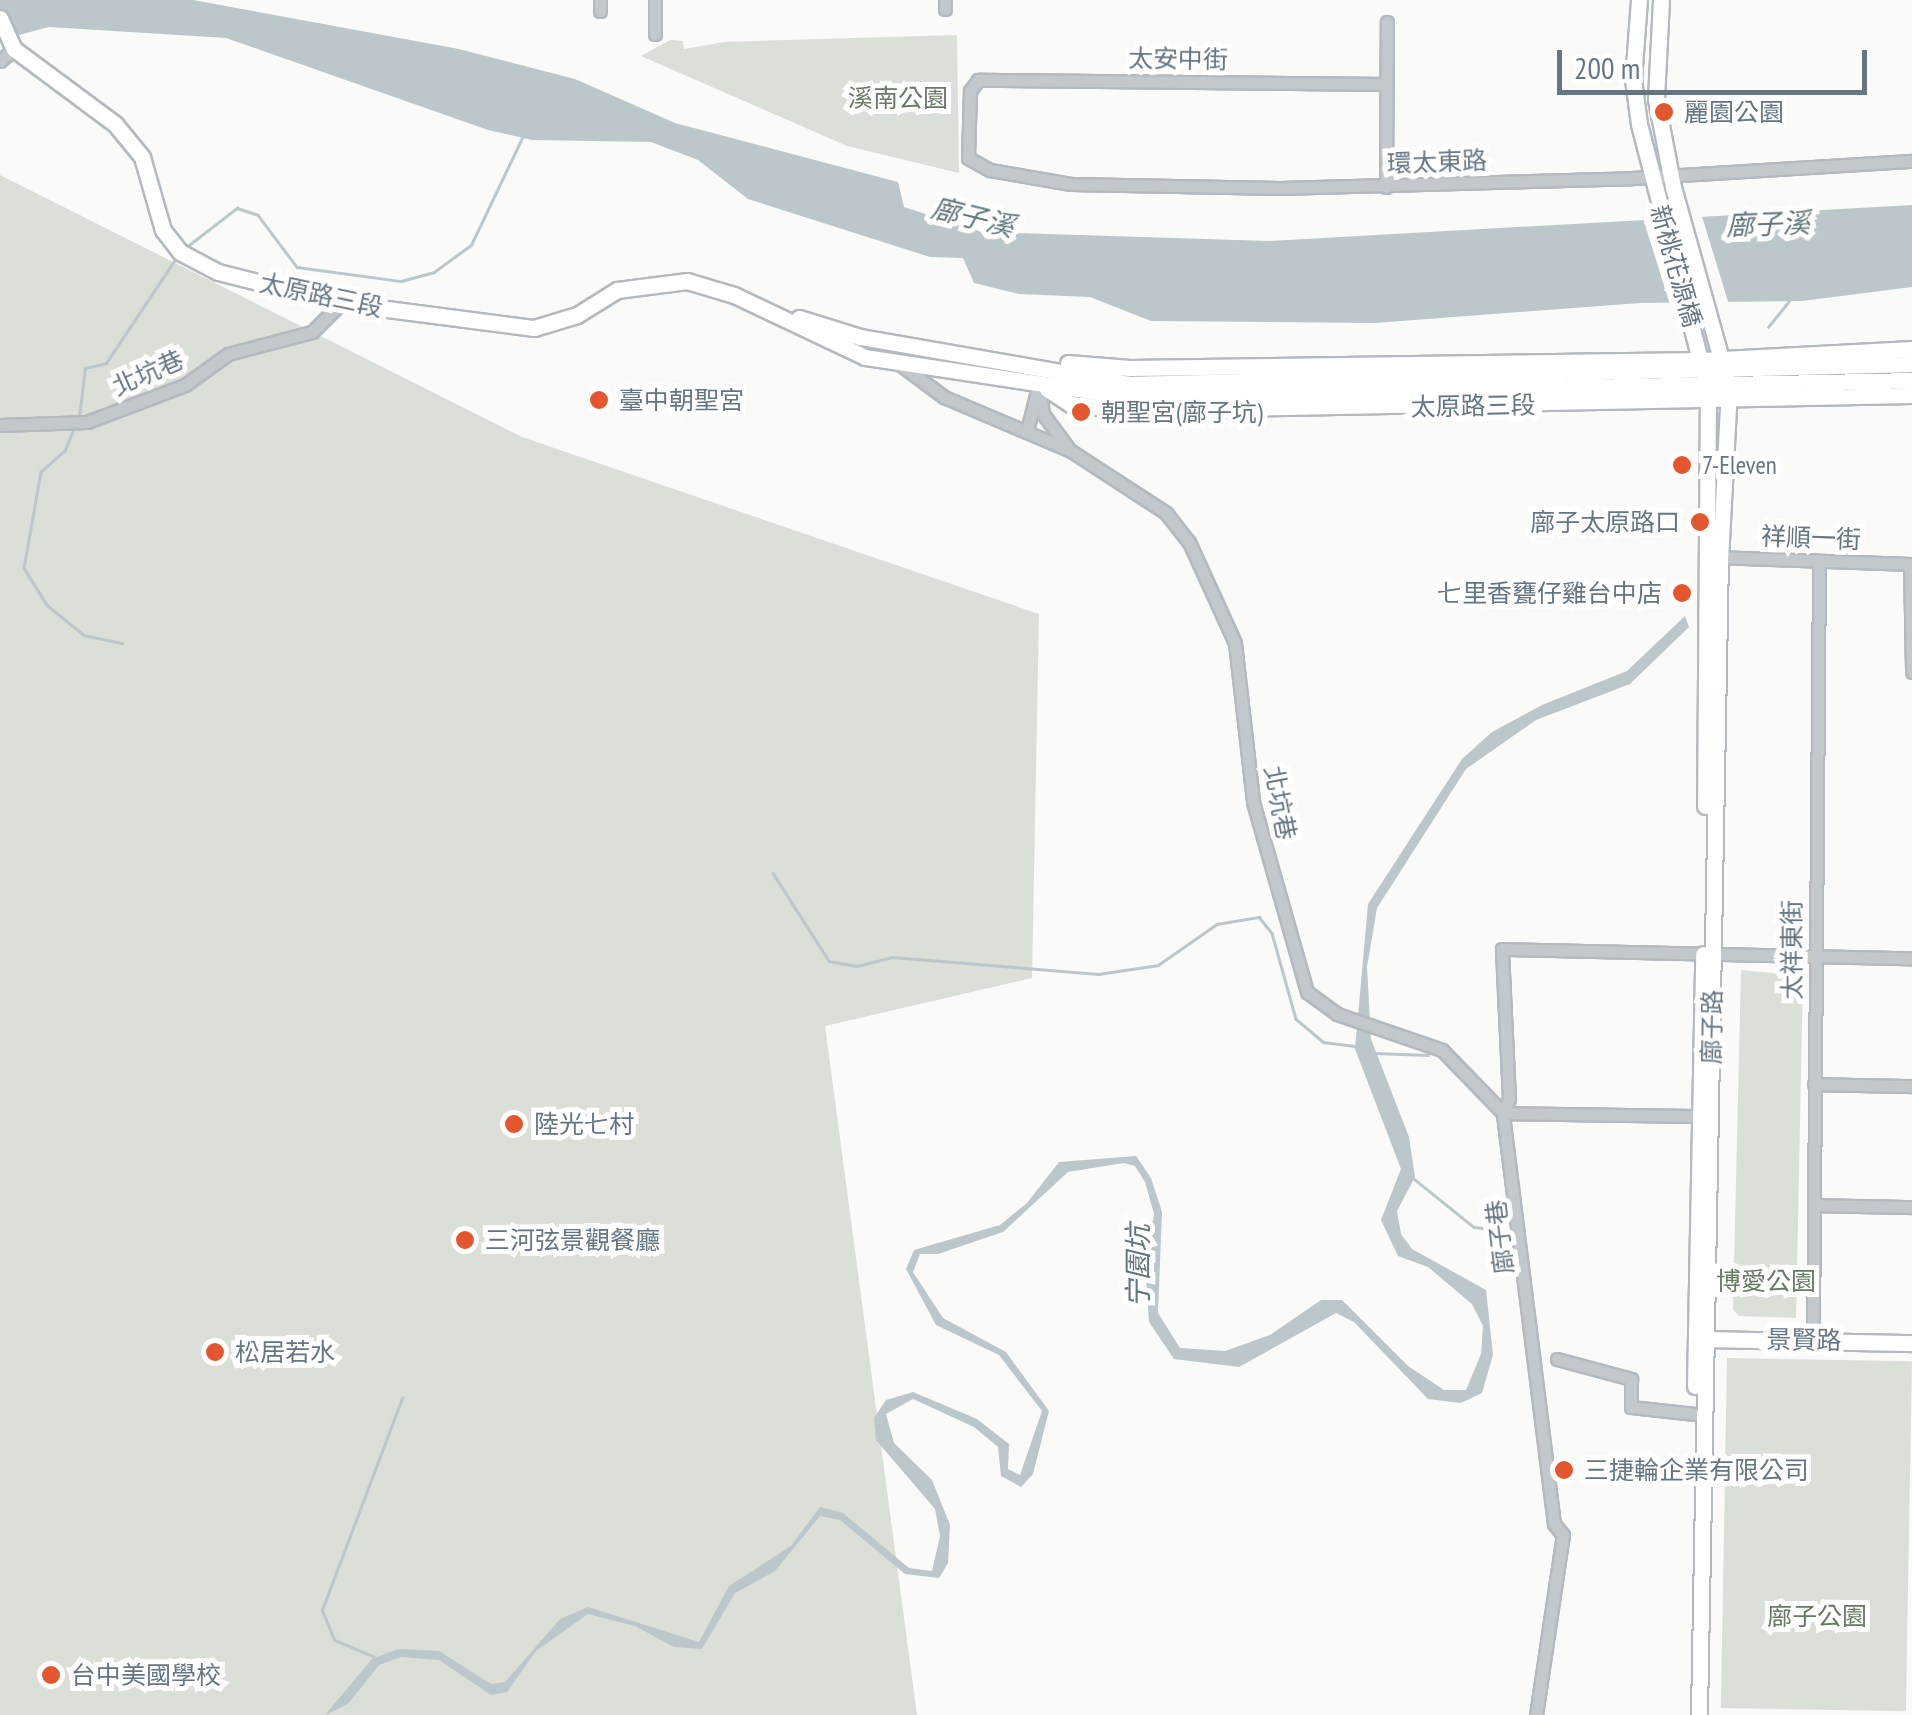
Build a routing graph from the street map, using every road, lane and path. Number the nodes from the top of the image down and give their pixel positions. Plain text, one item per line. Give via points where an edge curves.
1 (655, 0) edge
2 (1639, 0) edge
3 (1662, 0) edge
4 (0, 18) edge
5 (1387, 22) dead end
6 (655, 34) dead end
7 (13, 46) junction
8 (0, 61) edge
9 (1386, 84) junction
10 (968, 158) joint
11 (1912, 161) edge
12 (1671, 180) junction
13 (1652, 182) junction
14 (1386, 187) junction
15 (734, 296) junction
16 (341, 303) junction
17 (1718, 341) joint
18 (1912, 349) edge
19 (1912, 364) edge
20 (1044, 365) junction
21 (901, 366) junction
22 (1705, 374) junction
23 (1727, 380) junction
24 (1912, 380) edge
25 (1040, 384) junction
26 (1912, 394) edge
27 (7, 425) edge
28 (1026, 430) junction
29 (0, 440) edge
30 (1071, 451) junction
31 (1715, 557) junction
32 (1819, 561) junction
33 (1911, 564) edge
34 (1912, 672) edge
35 (1708, 951) junction
36 (1814, 954) junction
37 (1912, 958) edge
38 (1814, 1084) junction
39 (1912, 1086) edge
40 (1503, 1112) junction
41 (1705, 1116) junction
42 (1815, 1205) junction
43 (1912, 1208) edge
44 (1701, 1339) junction
45 (1813, 1340) junction
46 (1912, 1343) edge
47 (1557, 1359) dead end
48 (1695, 1414) junction
49 (1536, 1715) edge
50 (1690, 1715) edge
51 (1700, 1715) edge

1 - 6 street
2 - 13 main road via 1633,79
3 - 12 main road via 1654,76
4 - 7 main road
5 - 9 street
7 - 8 street
7 - 16 main road, 太原路三段 via 115,124 142,158 163,230 184,254 218,272
9 - 10 street, 太安中街 via 992,79 972,84
9 - 14 street
10 - 14 street, 環太東路 via 1010,175 1072,184
11 - 12 street, 環太東路
12 - 13 street, 環太東路
12 - 17 main road, 新桃花源橋
13 - 14 street, 環太東路
13 - 22 main road, 新桃花源橋
15 - 16 main road, 太原路三段 via 704,284 662,280 618,290 578,316 534,328
15 - 20 main road, 太原路三段 via 860,337
15 - 21 main road, 太原路三段 via 864,356
16 - 27 street, 北坑巷 via 312,332 228,354 186,385 143,402 87,422
17 - 23 main road, 廍子路
18 - 23 main road, 太原路三段
19 - 23 main road, 太原路三段
20 - 22 main road, 太原路三段 via 1129,384
20 - 25 street
21 - 25 main road, 太原路三段
21 - 28 street via 944,398
22 - 23 main road, 太原路三段
22 - 23 main road, 太原路三段
22 - 25 main road, 太原路三段 via 1126,410 1070,404
22 - 31 main road, 廍子路
23 - 24 main road, 太原路三段
23 - 26 main road, 太原路三段
23 - 31 main road, 廍子路
25 - 28 street
25 - 30 street via 1043,414
27 - 29 street, 北坑巷
28 - 30 street
30 - 40 street, 北坑巷 via 1166,512 1222,606 1241,680 1253,802 1307,992 1337,1014 1442,1050
31 - 32 street, 祥順一街
31 - 35 main road, 廍子路
32 - 33 street, 祥順一街
32 - 36 street, 太祥東街
33 - 34 street
35 - 36 street
35 - 40 street, 廍子巷 via 1502,950 1509,1098
35 - 41 main road, 廍子路
36 - 37 street
36 - 38 street, 太祥東街
38 - 39 street
38 - 42 street, 太祥東街
40 - 41 street
40 - 49 street, 廍子巷 via 1554,1524 1562,1535
41 - 44 main road, 廍子路
42 - 43 street
42 - 45 street, 太祥東街
44 - 45 main road, 景賢路
44 - 48 main road, 廍子路
44 - 51 main road, 廍子路
45 - 46 main road, 景賢路
47 - 48 street via 1631,1379 1631,1407
48 - 50 main road, 廍子路

